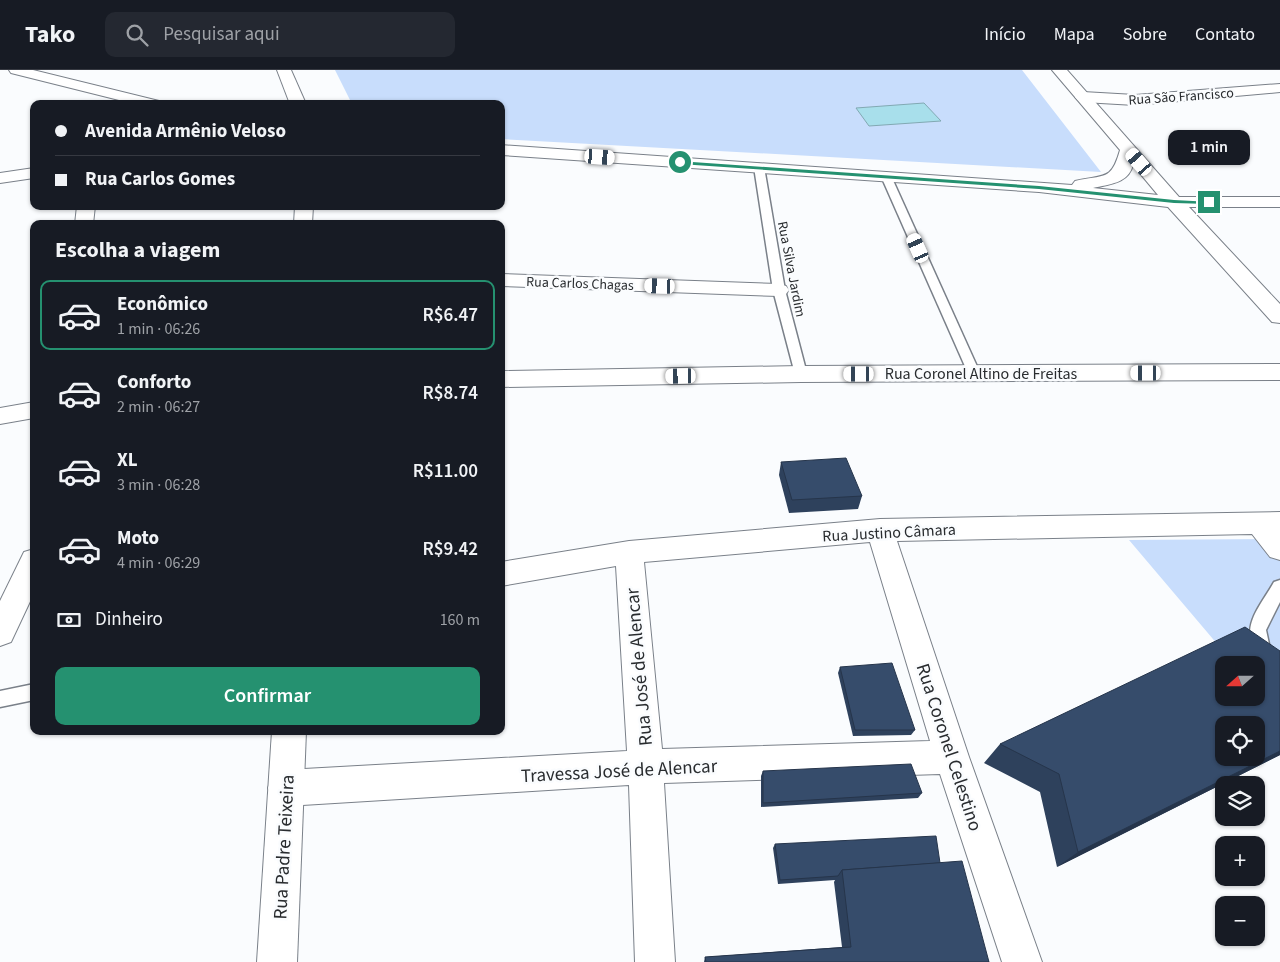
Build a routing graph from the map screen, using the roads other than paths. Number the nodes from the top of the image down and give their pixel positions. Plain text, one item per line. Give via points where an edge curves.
1 (16, 70) edge
2 (284, 70) edge
3 (1059, 70) edge
4 (1280, 88) edge
5 (99, 91) edge
6 (1083, 98) junction
7 (137, 100) edge
8 (297, 100) edge
9 (1128, 149) junction
10 (505, 150) edge
11 (759, 167) junction
12 (30, 174) edge
13 (886, 176) junction
14 (0, 178) edge
15 (1039, 187) junction
16 (1174, 202) junction
17 (1280, 202) edge
18 (505, 280) edge
19 (779, 290) junction
20 (1280, 317) edge
21 (1280, 372) edge
22 (974, 373) junction
23 (801, 374) junction
24 (505, 379) edge
25 (30, 411) edge
26 (0, 416) edge
27 (1270, 524) edge
28 (880, 530) junction
29 (1280, 549) edge
30 (629, 552) junction
31 (30, 569) edge
32 (505, 573) edge
33 (1280, 587) edge
34 (0, 633) edge
35 (1280, 672) edge
36 (30, 693) edge
37 (0, 699) edge
38 (289, 735) edge
39 (952, 757) junction
40 (646, 767) junction
41 (286, 788) junction
42 (277, 962) edge
43 (655, 962) edge
44 (1022, 962) edge

1 - 5 street
2 - 8 street
3 - 6 street
4 - 6 street, Rua São Francisco via 1135,100
5 - 7 street
6 - 9 street
9 - 15 street via 1123,169 1115,178
9 - 16 street
10 - 11 street
11 - 13 street
11 - 19 lane, Rua Silva Jardim
12 - 14 street
13 - 15 street
13 - 22 lane
15 - 16 street
16 - 17 street
16 - 20 street
18 - 19 street, Rua Carlos Chagas
19 - 23 lane, Rua Silva Jardim
21 - 22 street, Rua Coronel Altino de Freitas
22 - 23 street, Rua Coronel Altino de Freitas
23 - 24 street, Rua Coronel Altino de Freitas
25 - 26 street
27 - 28 street, Rua Justino Câmara
27 - 29 street
28 - 30 street, Rua Justino Câmara
28 - 39 street, Rua Coronel Celestino
30 - 32 street, Rua Justino Câmara
30 - 40 street, Rua José de Alencar
31 - 34 street
33 - 35 lane via 1256,633 1264,655
36 - 37 lane
38 - 41 street, Rua Padre Teixeira
39 - 40 street, Travessa José de Alencar
39 - 44 street, Rua Coronel Celestino
40 - 41 street, Travessa José de Alencar
40 - 43 street, Rua José de Alencar
41 - 42 street, Rua Padre Teixeira

